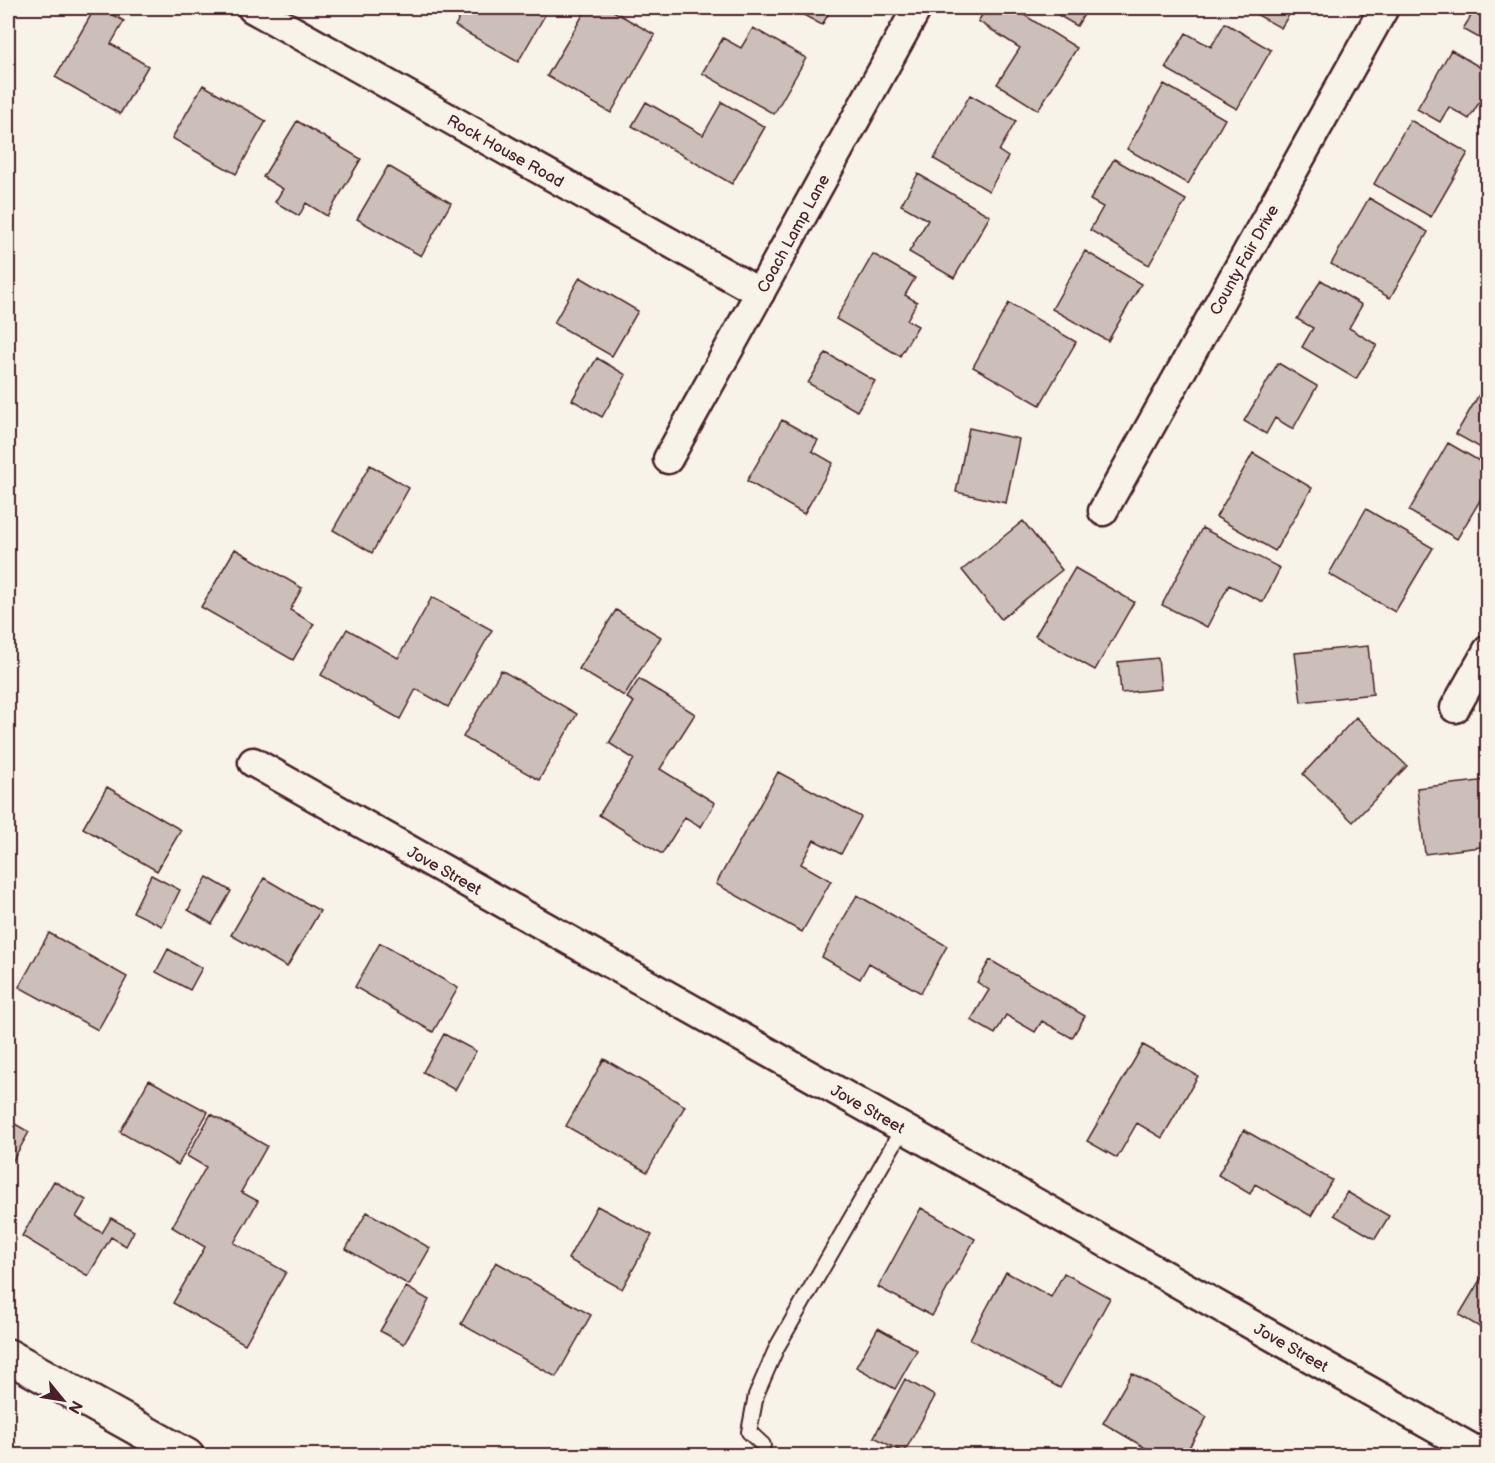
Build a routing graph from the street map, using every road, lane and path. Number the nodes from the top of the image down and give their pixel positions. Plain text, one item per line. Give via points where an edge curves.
1 (252, 8) edge
2 (917, 8) edge
3 (1384, 8) edge
4 (760, 292) junction
5 (668, 459) dead end
6 (1103, 511) dead end
7 (1488, 650) edge
8 (1455, 708) dead end
9 (253, 762) dead end
10 (903, 1128) junction
11 (8, 1356) edge
12 (763, 1445) dead end
13 (187, 1455) edge
14 (1485, 1455) edge

1 - 4 street, Rock House Road
2 - 4 street, Coach Lamp Lane
3 - 6 street, County Fair Drive
4 - 5 street, Coach Lamp Lane
7 - 8 street
9 - 10 street, Jove Street
10 - 12 lane via 777,1347 756,1395 749,1432
10 - 14 street, Jove Street
11 - 13 street

